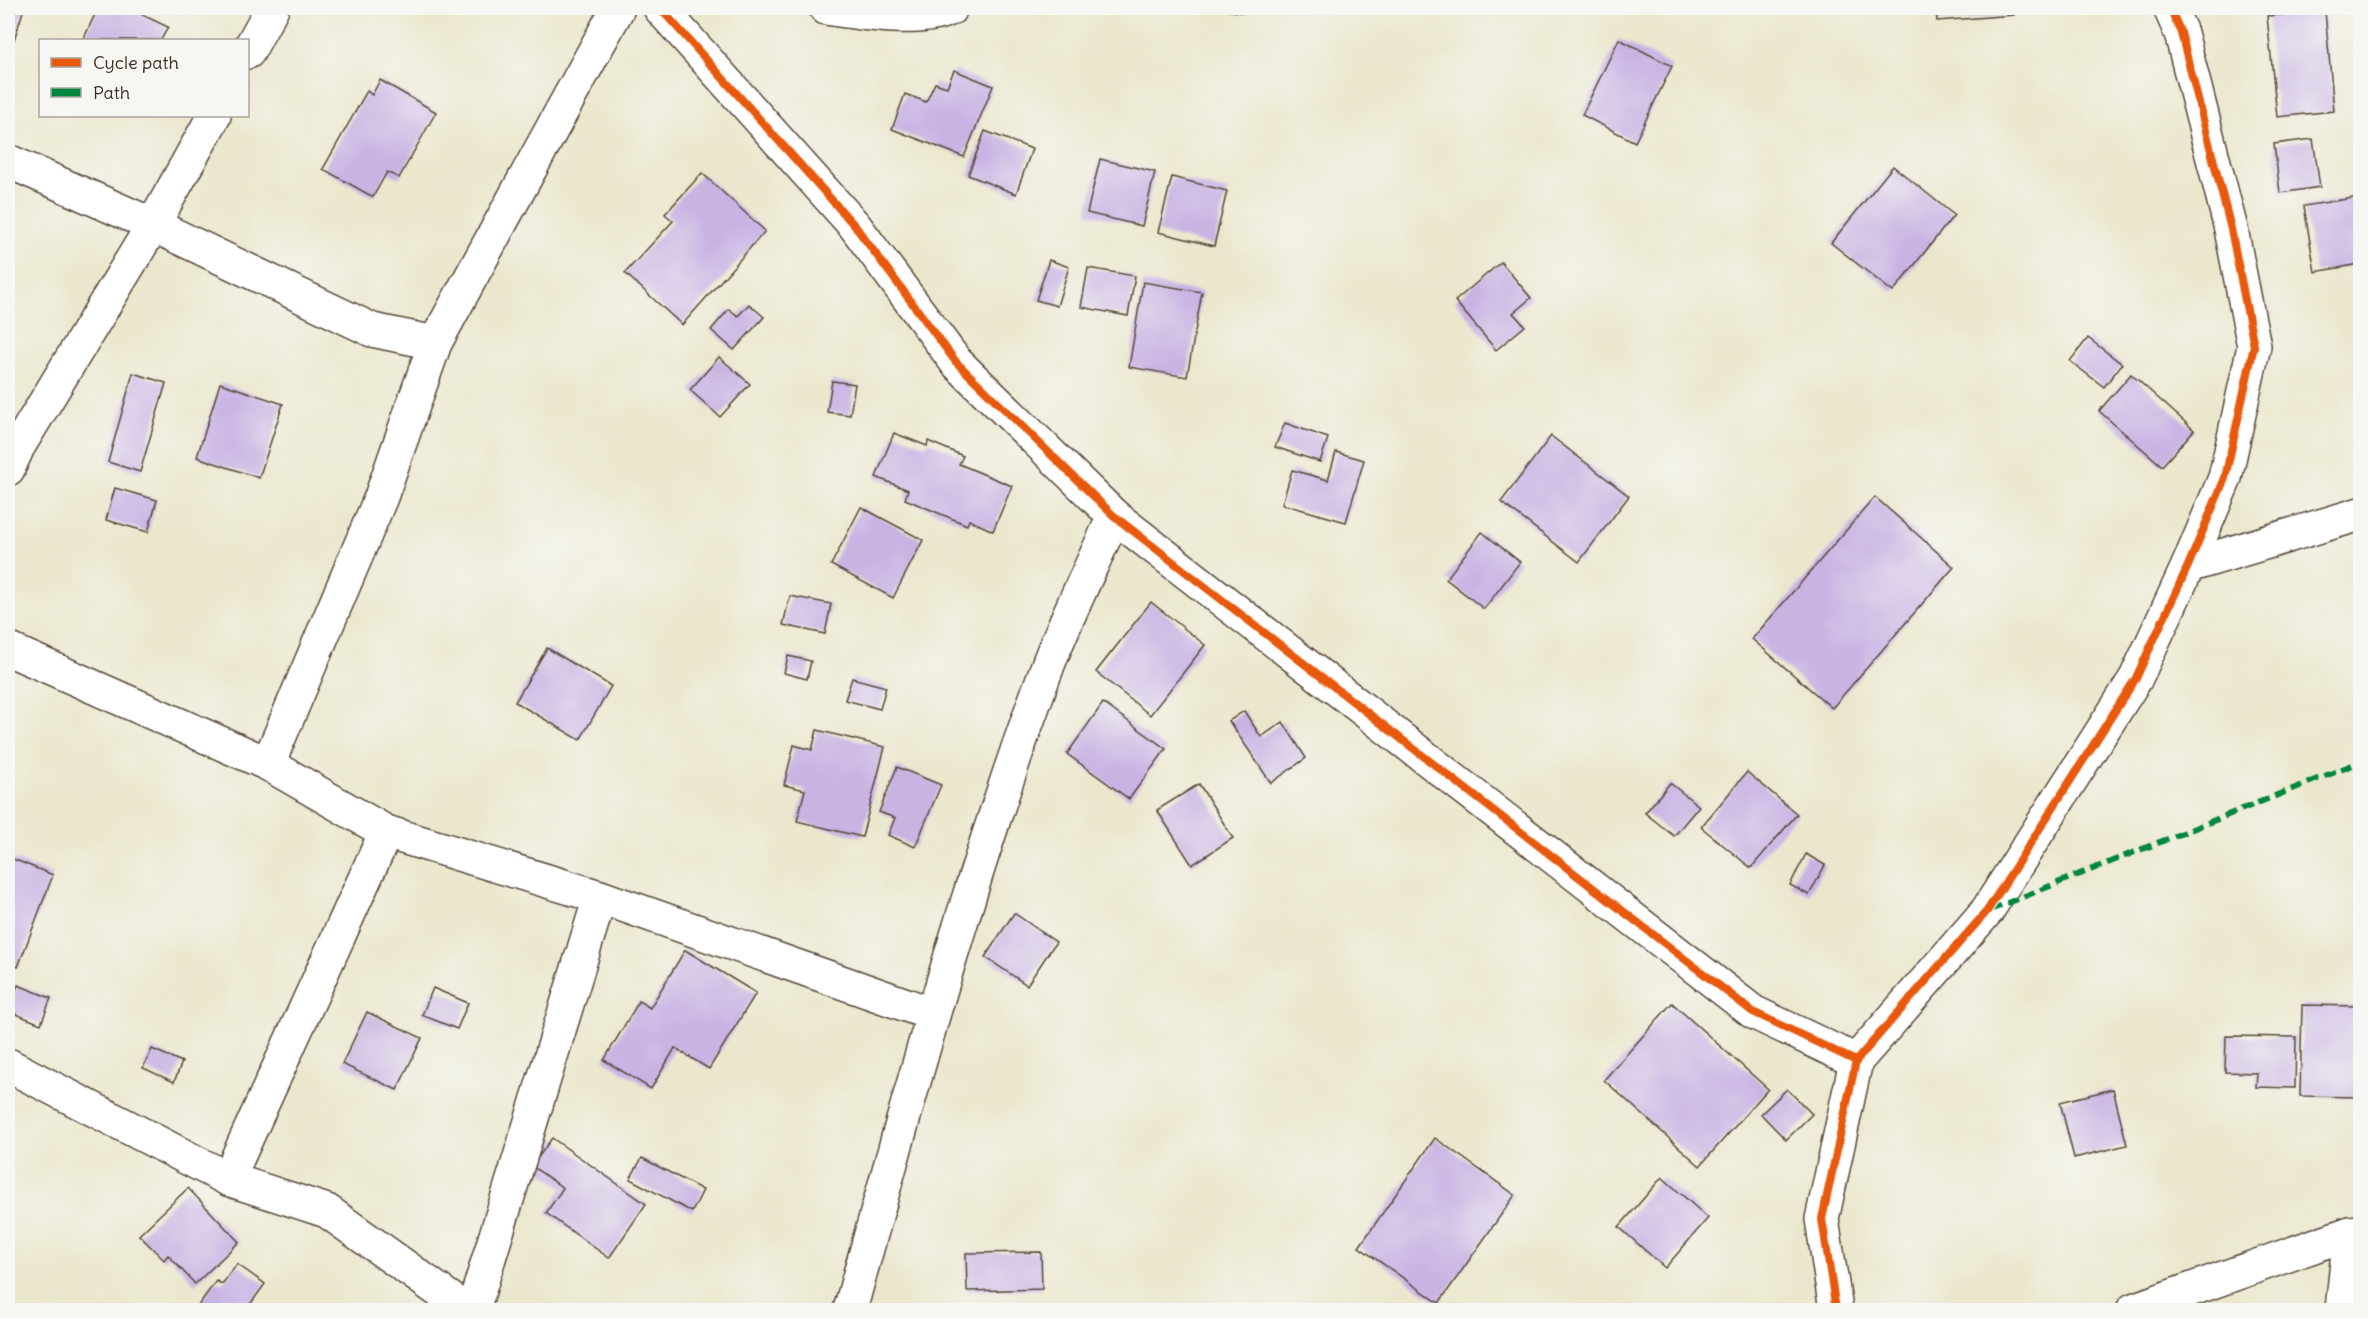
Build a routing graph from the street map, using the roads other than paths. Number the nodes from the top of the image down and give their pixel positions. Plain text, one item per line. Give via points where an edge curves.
1 (272, 8) edge
2 (618, 8) edge
3 (660, 8) edge
4 (826, 8) edge
5 (951, 8) edge
6 (2170, 8) edge
7 (249, 50) edge
8 (213, 117) edge
9 (8, 161) edge
10 (153, 225) junction
11 (435, 343) junction
12 (8, 469) edge
13 (2361, 514) edge
14 (1114, 516) junction
15 (2188, 566) junction
16 (8, 649) edge
17 (268, 764) junction
18 (386, 832) junction
19 (600, 897) junction
20 (932, 1014) junction
21 (1856, 1061) junction
22 (8, 1065) edge
23 (228, 1179) junction
24 (2355, 1233) edge
25 (466, 1311) edge
26 (473, 1311) edge
27 (850, 1311) edge
28 (1836, 1311) edge
29 (2133, 1311) edge
30 (2342, 1311) edge

1 - 7 street
2 - 11 street
3 - 14 street via 855,226 956,362
4 - 5 street via 880,16 940,14
6 - 15 street via 2181,33 2231,229 2254,346 2225,478
8 - 10 street
9 - 10 street
10 - 11 street via 372,330
10 - 12 street
11 - 17 street via 381,497
13 - 15 street
14 - 20 street via 1049,663
14 - 21 street via 1753,1012
15 - 21 street via 2136,678 1987,911
16 - 17 street
17 - 18 street
18 - 19 street
18 - 23 street
19 - 20 street
19 - 26 street
20 - 27 street
21 - 28 street via 1822,1218
22 - 23 street
23 - 25 street via 327,1211
24 - 29 street
24 - 30 street

